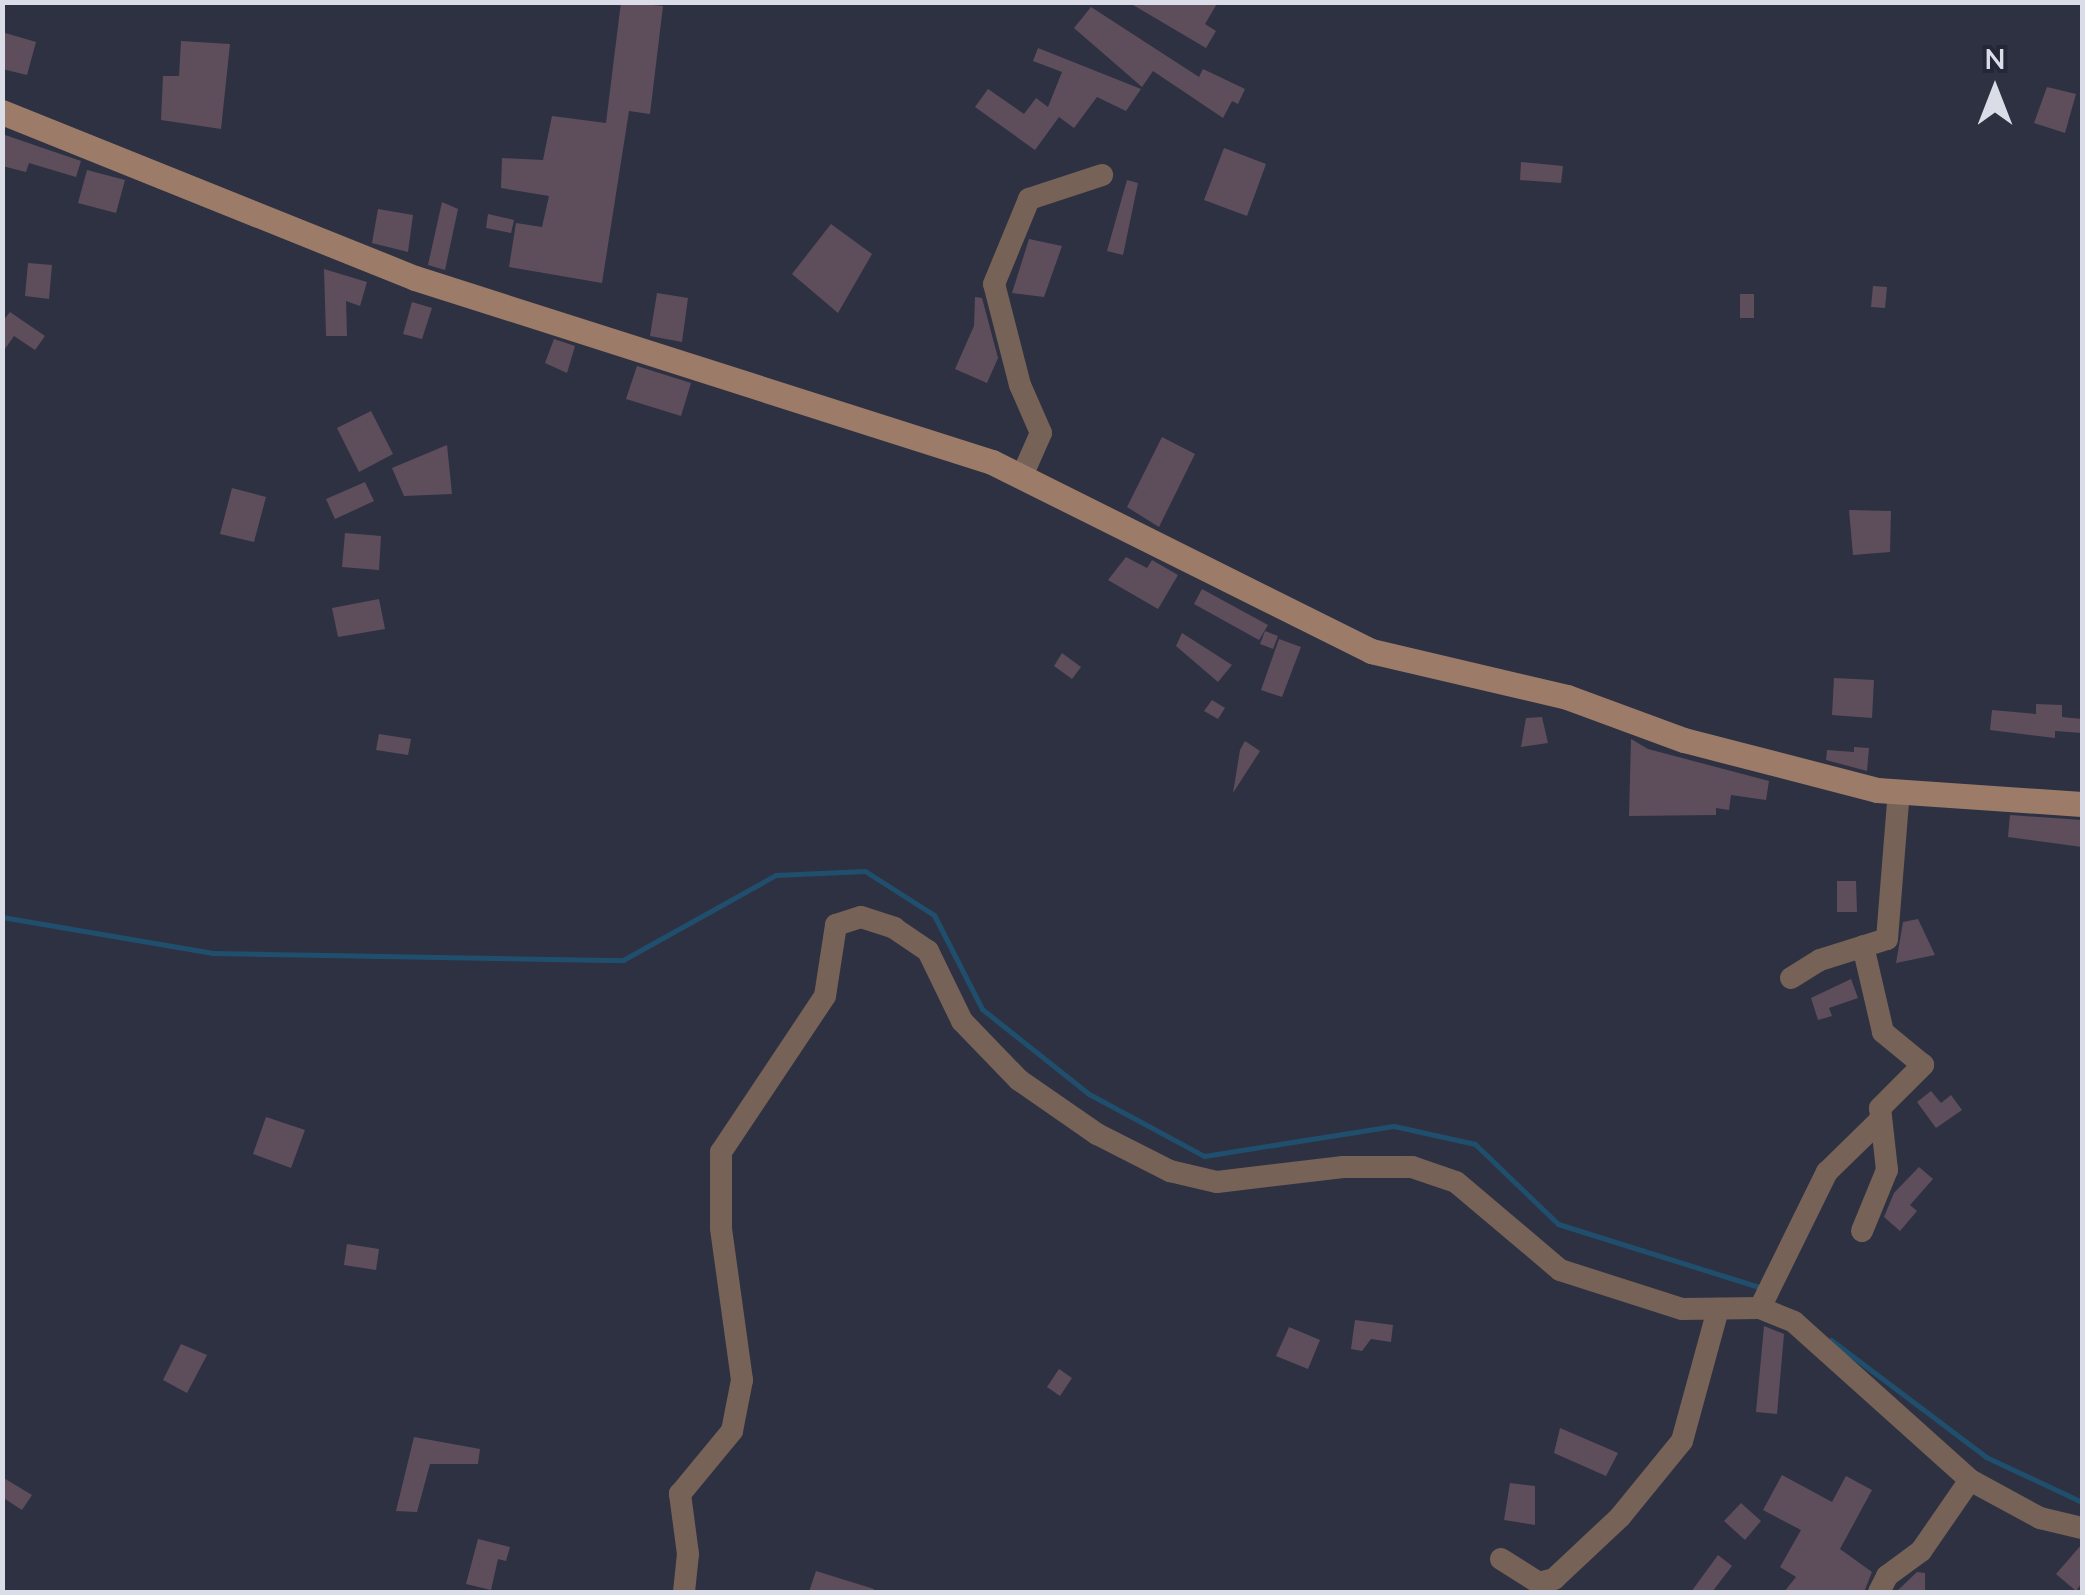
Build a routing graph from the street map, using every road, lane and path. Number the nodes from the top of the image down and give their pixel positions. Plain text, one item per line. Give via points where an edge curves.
1 (2, 112) edge
2 (1102, 175) dead end
3 (1022, 476) junction
4 (1899, 791) junction
5 (2082, 804) edge
6 (1864, 946) junction
7 (1791, 978) dead end
8 (1877, 1123) junction
9 (1862, 1231) dead end
10 (1765, 1293) junction
11 (1718, 1309) junction
12 (1970, 1480) junction
13 (2082, 1528) edge
14 (1501, 1559) dead end
15 (684, 1592) edge
16 (1879, 1592) edge

1 - 3 street via 415,278 862,416
2 - 3 street via 1030,199 994,284 1020,385 1041,433
3 - 4 street via 1372,650 1567,698 1684,740
4 - 5 street
4 - 6 street via 1887,939
6 - 7 street
6 - 8 street via 1883,1032 1923,1065 1880,1108
8 - 9 street via 1887,1170
8 - 10 street via 1826,1172
10 - 11 street
10 - 12 street
11 - 14 street via 1682,1441 1620,1517 1554,1580 1539,1583
11 - 15 street via 1682,1309 1560,1270 1456,1182 1412,1167 1343,1167 1217,1182 1170,1171 1096,1134 1019,1080 962,1021 928,951 894,928 860,917 836,925 825,996 722,1152 722,1228 742,1380 732,1430 680,1494 688,1554
12 - 13 street via 2040,1518
12 - 16 street via 1921,1552 1887,1576

